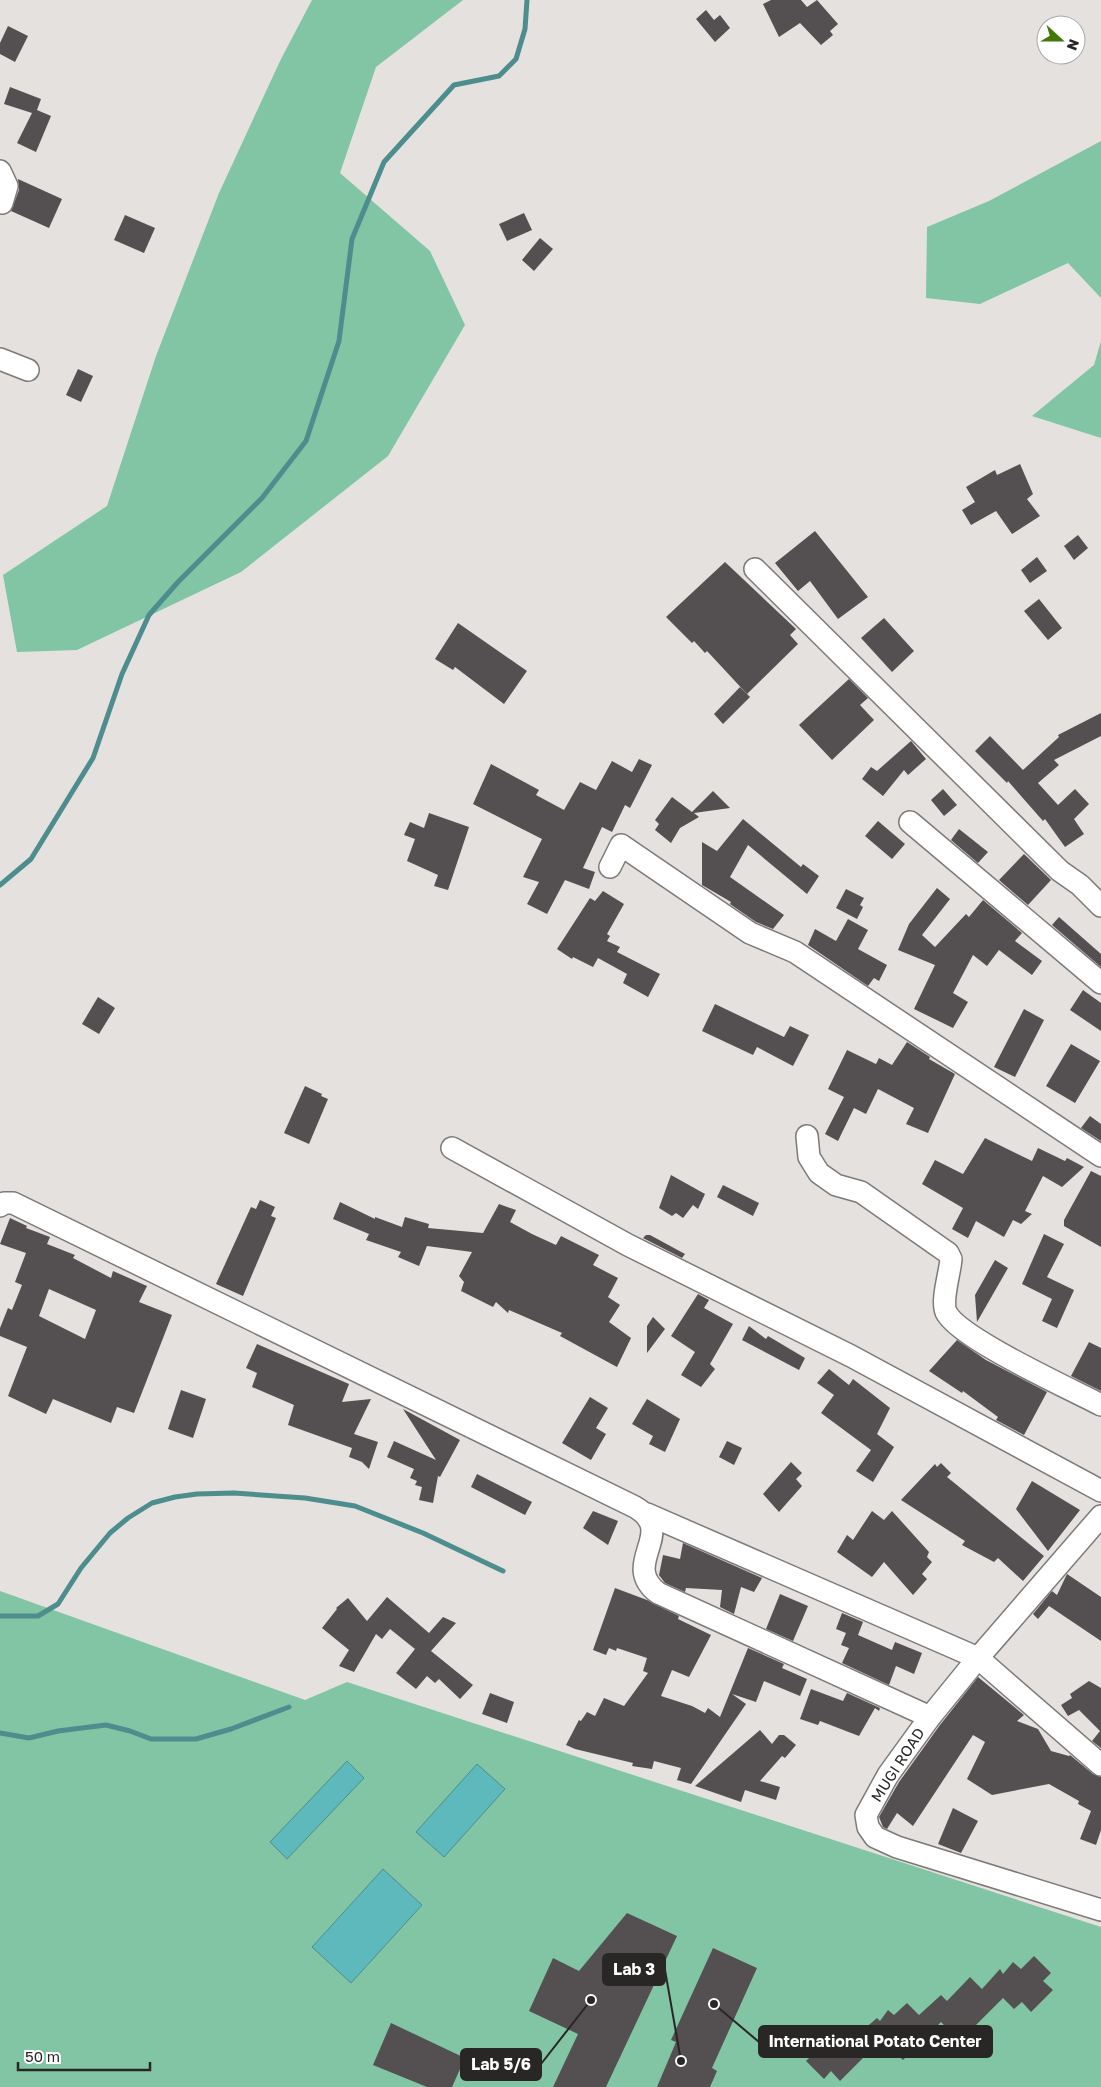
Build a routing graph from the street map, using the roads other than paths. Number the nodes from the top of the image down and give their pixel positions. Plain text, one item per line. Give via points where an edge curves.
1 (0, 171) edge
2 (2, 203) dead end
3 (0, 359) edge
4 (28, 370) dead end
5 (754, 569) dead end
6 (874, 667) dead end
7 (910, 822) dead end
8 (610, 867) dead end
9 (1080, 885) junction
10 (1101, 906) edge
11 (1101, 983) edge
12 (807, 1136) dead end
13 (452, 1148) dead end
14 (1101, 1156) edge
15 (0, 1206) edge
16 (1101, 1405) edge
17 (1101, 1491) edge
18 (647, 1514) junction
19 (1101, 1516) edge
20 (978, 1658) junction
21 (930, 1717) junction
22 (1101, 1766) edge
23 (1101, 1910) edge

1 - 2 street via 7,186
3 - 4 street
5 - 9 street via 1060,871
6 - 9 street via 1060,858
7 - 11 street
8 - 14 street via 621,845 750,933 795,952
9 - 10 street
12 - 16 street via 809,1157 819,1173 836,1185 861,1192 948,1252 952,1259 944,1304 951,1320 979,1340
13 - 17 street via 628,1245 852,1356
15 - 18 street via 13,1203
18 - 20 street
18 - 21 street via 652,1536 643,1570 649,1586 658,1593
19 - 20 street, MUGI ROAD
20 - 21 street, MUGI ROAD
20 - 22 street
21 - 23 street, MUGI ROAD via 888,1775 866,1815 868,1827 875,1837

